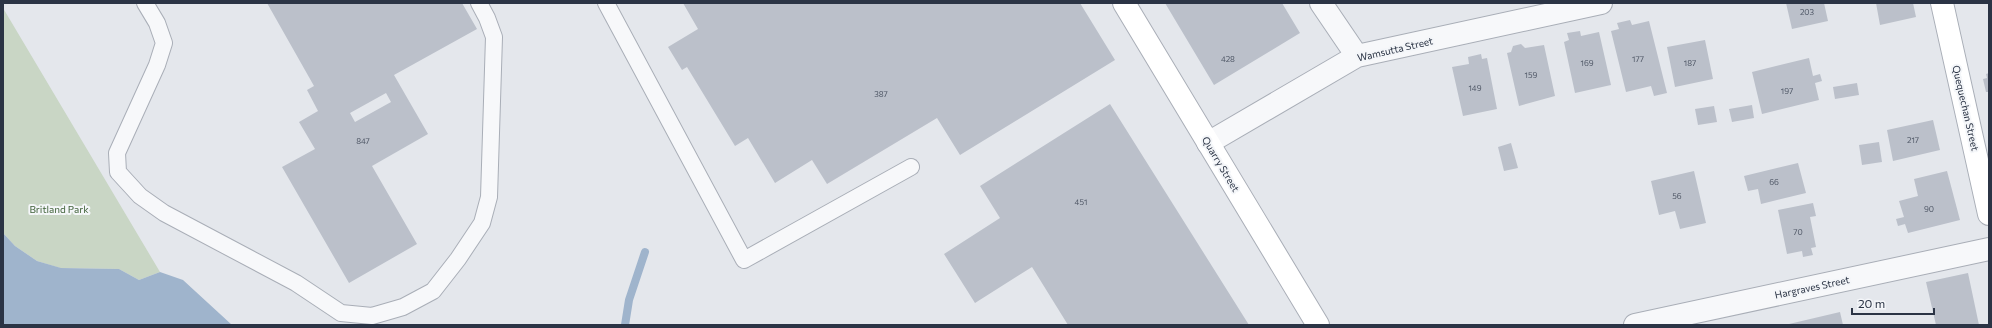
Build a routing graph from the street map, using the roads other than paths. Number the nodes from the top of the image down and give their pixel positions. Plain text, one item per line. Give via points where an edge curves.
1 (146, 3) edge
2 (479, 3) edge
3 (606, 3) edge
4 (1124, 3) edge
5 (1321, 3) edge
6 (1601, 3) edge
7 (1942, 3) edge
8 (1357, 56) junction
9 (1208, 143) junction
10 (911, 167) dead end
11 (1989, 214) edge
12 (1989, 249) edge
13 (1661, 322) edge
14 (1318, 325) edge
15 (1635, 325) edge

1 - 2 lane via 164,43 157,65 117,152 118,172 140,196 164,214 296,283 341,313 372,316 403,307 433,291 482,223 489,197 494,38
3 - 10 lane via 744,260
4 - 9 street, Quarry Street
5 - 8 street
6 - 8 street, Wamsutta Street
7 - 11 street, Quequechan Street
8 - 9 street, Wamsutta Street
9 - 14 street, Quarry Street
12 - 13 street, Hargraves Street
13 - 15 street, Hargraves Street

